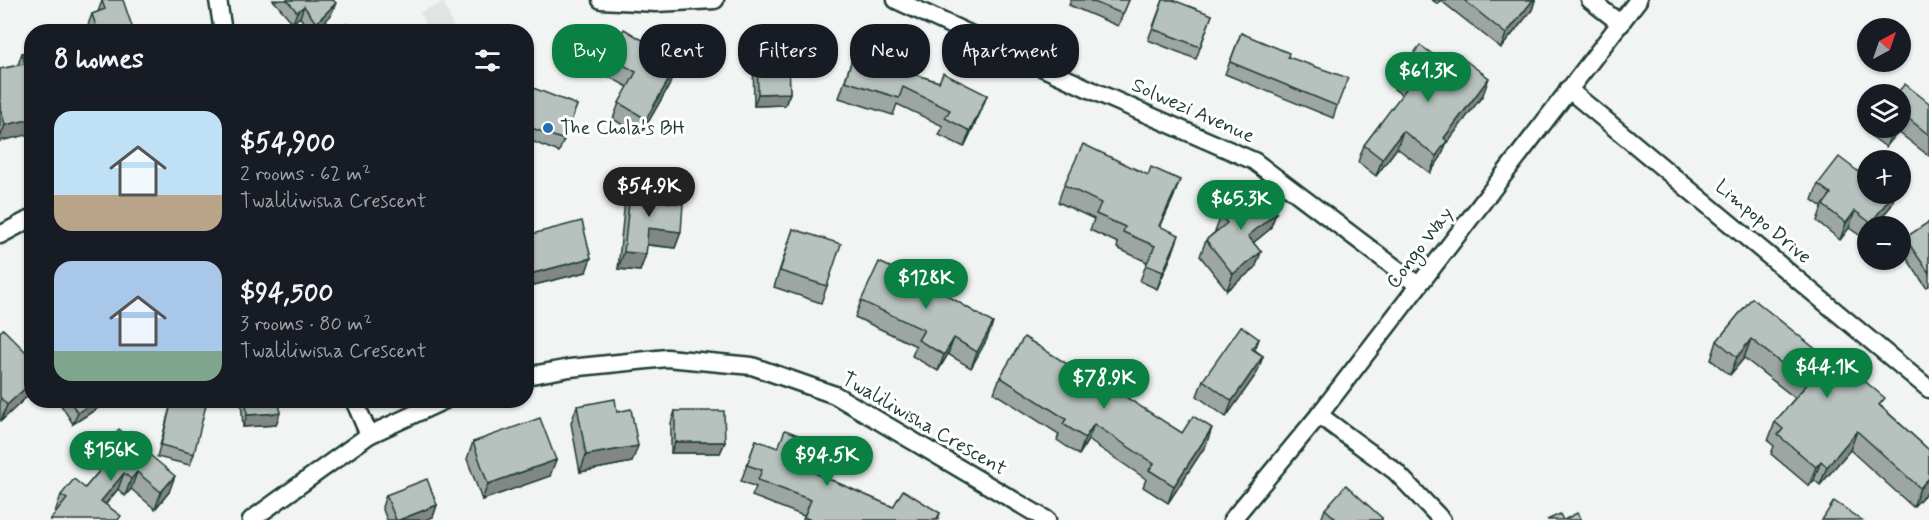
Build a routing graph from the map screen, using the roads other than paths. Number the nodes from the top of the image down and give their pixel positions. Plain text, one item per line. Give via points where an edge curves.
1 (218, 0) edge
2 (601, 0) edge
3 (715, 0) edge
4 (1590, 0) edge
5 (1638, 0) edge
6 (904, 2) edge
7 (222, 24) edge
8 (1621, 24) junction
9 (1568, 89) junction
10 (24, 222) edge
11 (0, 234) edge
12 (1418, 285) junction
13 (534, 375) edge
14 (1929, 389) edge
15 (357, 408) edge
16 (428, 408) edge
17 (1319, 415) junction
18 (369, 435) junction
19 (250, 520) edge
20 (1047, 520) edge
21 (1232, 520) edge
22 (1442, 520) edge

1 - 7 street
2 - 3 street
4 - 8 street
5 - 8 street, Congo Way
6 - 12 street, Solwezi Avenue via 1089,89 1254,160
8 - 9 street, Congo Way
9 - 12 street, Congo Way
9 - 14 street, Limpopo Drive
10 - 11 street
12 - 17 street, Congo Way
13 - 20 street, Twaliliwisha Crescent via 667,358 752,366 835,395
15 - 18 street
16 - 18 street
17 - 21 street, Congo Way
17 - 22 street via 1395,471
18 - 19 street

